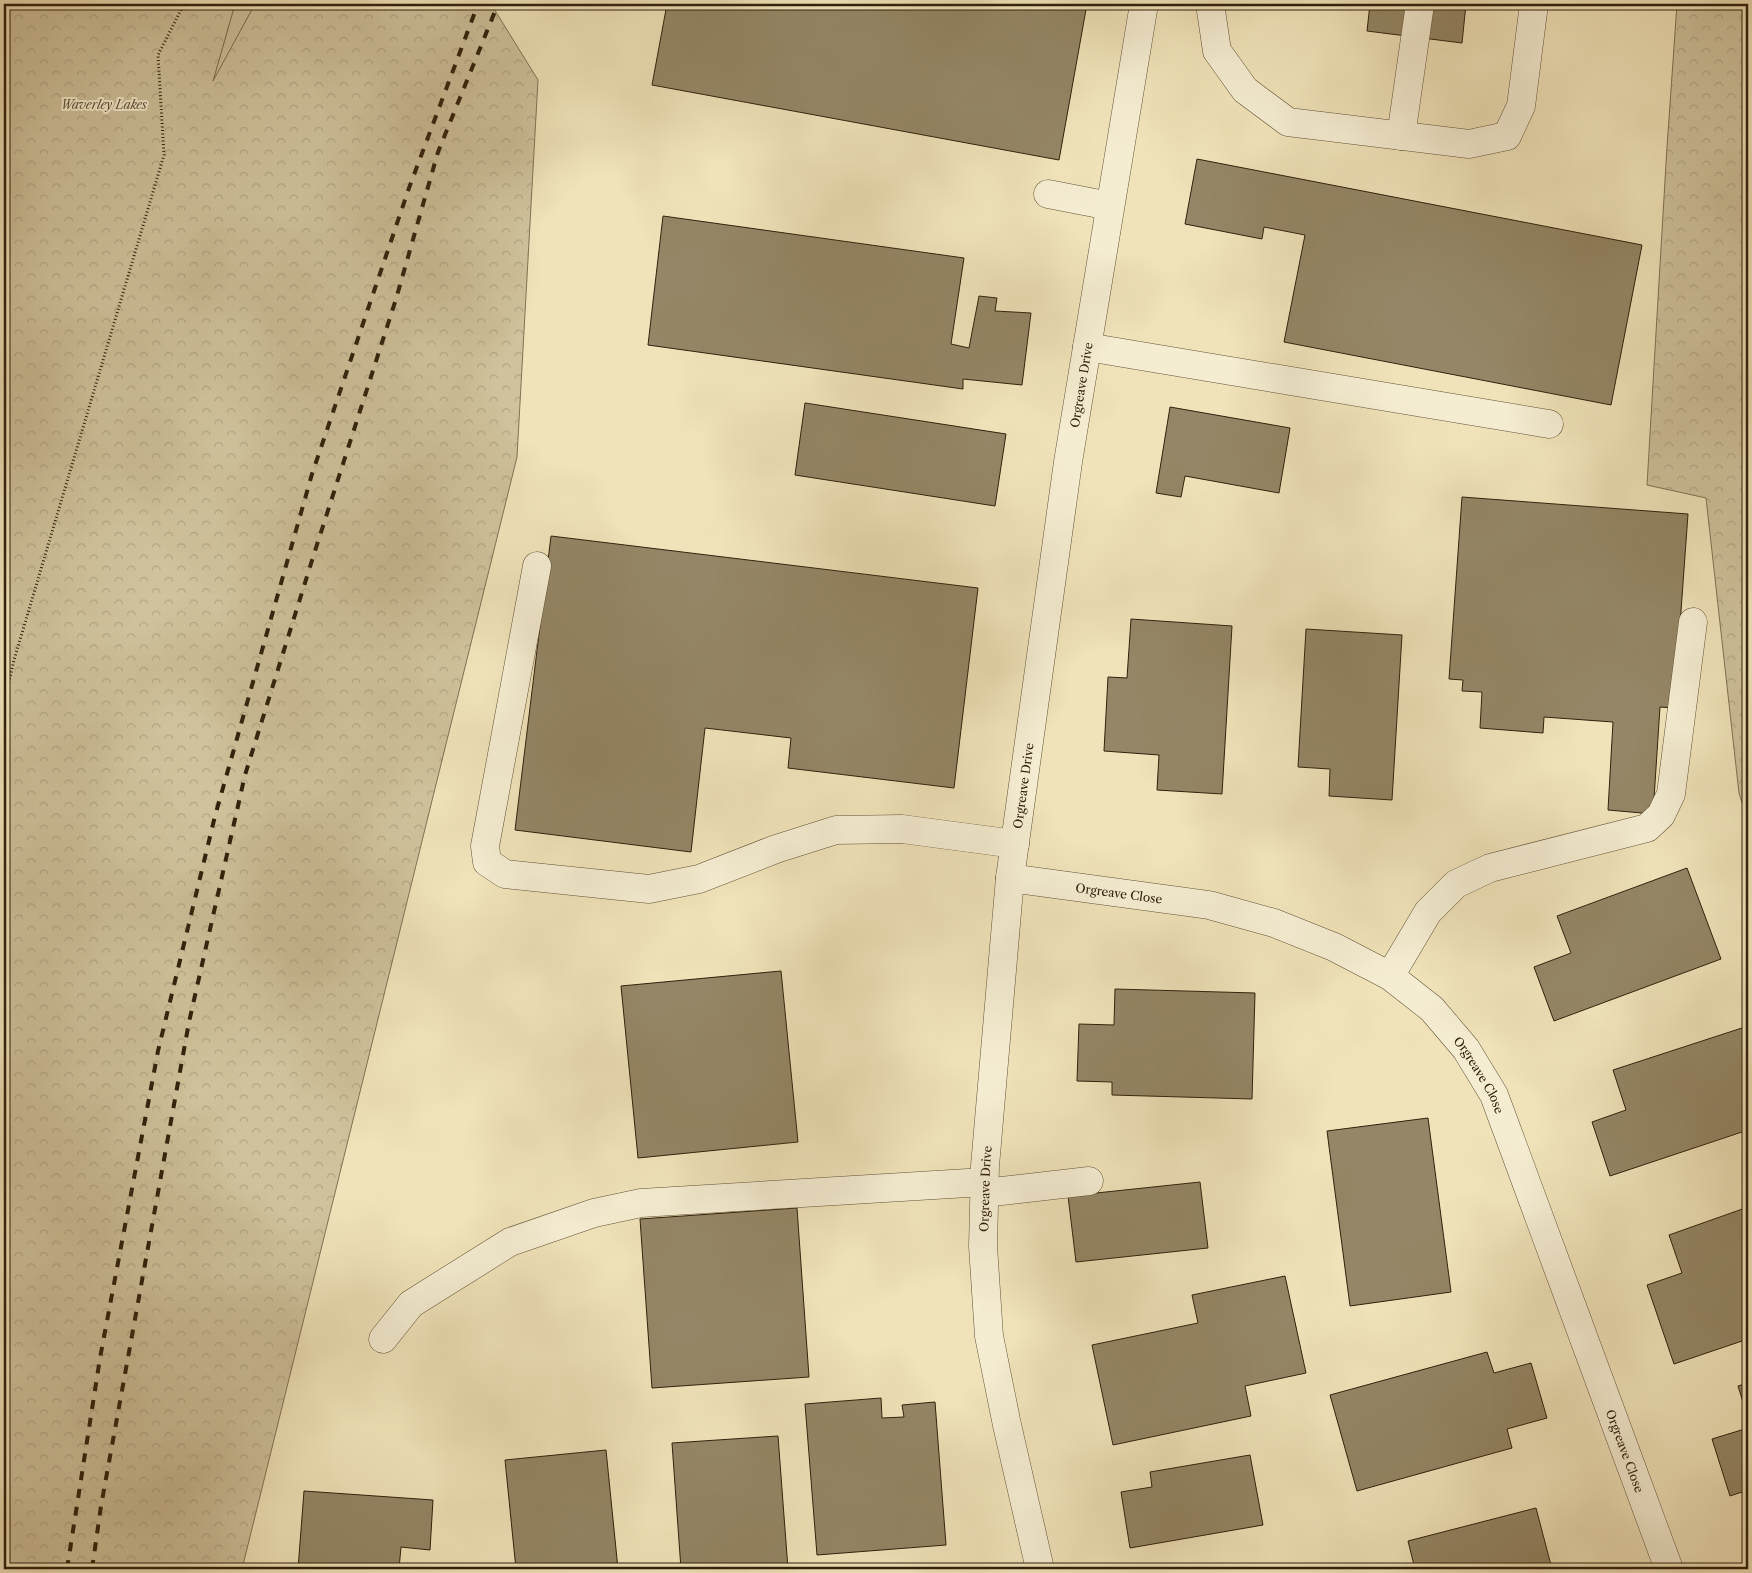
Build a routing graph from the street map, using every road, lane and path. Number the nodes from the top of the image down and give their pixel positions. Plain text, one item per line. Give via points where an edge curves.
1 (184, 4) edge
2 (1144, 4) edge
3 (1210, 4) edge
4 (1420, 4) edge
5 (1534, 4) edge
6 (1401, 136) junction
7 (1048, 194) dead end
8 (1110, 206) junction
9 (1087, 347) junction
10 (1550, 424) dead end
11 (537, 566) dead end
12 (1693, 622) dead end
13 (4, 703) edge
14 (1014, 844) junction
15 (1010, 878) junction
16 (1390, 976) junction
17 (1089, 1181) dead end
18 (984, 1187) junction
19 (383, 1339) dead end
20 (1040, 1569) edge
21 (1669, 1569) edge

1 - 13 path via 158,55 164,155
2 - 8 street, Orgreave Drive
3 - 6 street via 1217,51 1245,90 1288,122
4 - 6 street
5 - 6 street via 1521,106 1508,136 1469,144
7 - 8 street
8 - 9 street, Orgreave Drive
9 - 10 street
9 - 14 street, Orgreave Drive
11 - 14 street via 484,846 487,862 505,874 649,889 700,879 836,830 902,829
12 - 16 street via 1671,794 1661,815 1647,828 1490,868 1456,884 1428,912
14 - 15 street, Orgreave Drive
15 - 16 street, Orgreave Close via 1209,905 1274,922 1334,947
15 - 18 street, Orgreave Drive
16 - 21 street, Orgreave Close via 1432,1009 1466,1049 1494,1095
17 - 18 street
18 - 19 street via 641,1203 594,1213 510,1242 411,1304
18 - 20 street, Orgreave Drive via 983,1246 989,1336

